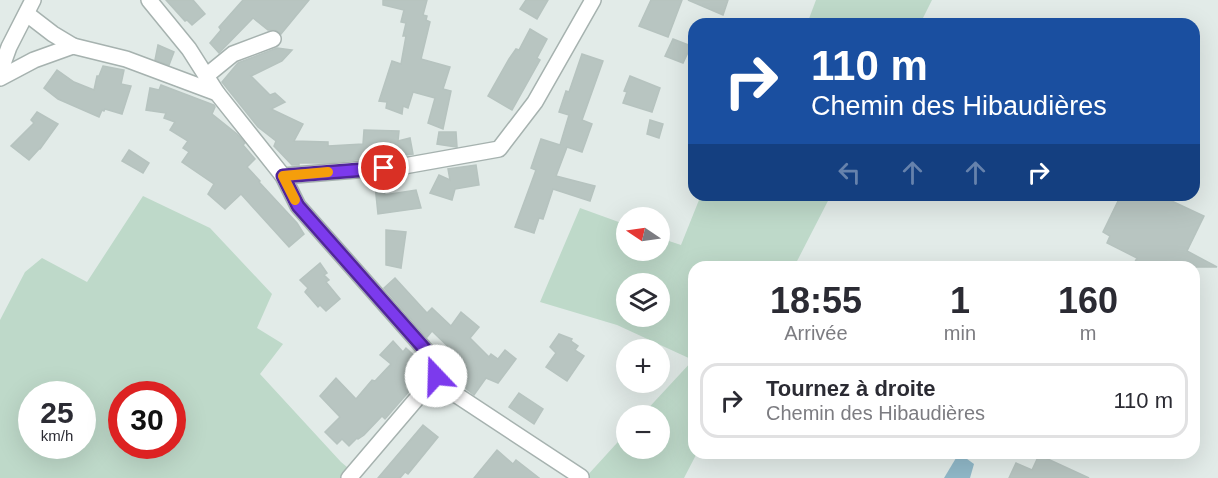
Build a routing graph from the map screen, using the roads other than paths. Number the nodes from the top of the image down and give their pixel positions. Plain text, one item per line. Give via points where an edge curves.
1 (149, 0) edge
2 (593, 0) edge
3 (30, 7) edge
4 (273, 39) dead end
5 (73, 46) junction
6 (0, 72) edge
7 (206, 76) junction
8 (0, 78) edge
9 (217, 93) junction
10 (283, 176) junction
11 (436, 376) junction
12 (581, 477) edge
13 (349, 478) edge

1 - 7 street
2 - 10 street via 535,102 499,149 404,166
3 - 5 street via 52,34
3 - 6 street
4 - 7 street via 233,54
5 - 8 street
5 - 9 street via 126,59
7 - 9 street
9 - 10 street
10 - 11 street via 298,206 437,363
11 - 12 street via 455,394
11 - 13 street

